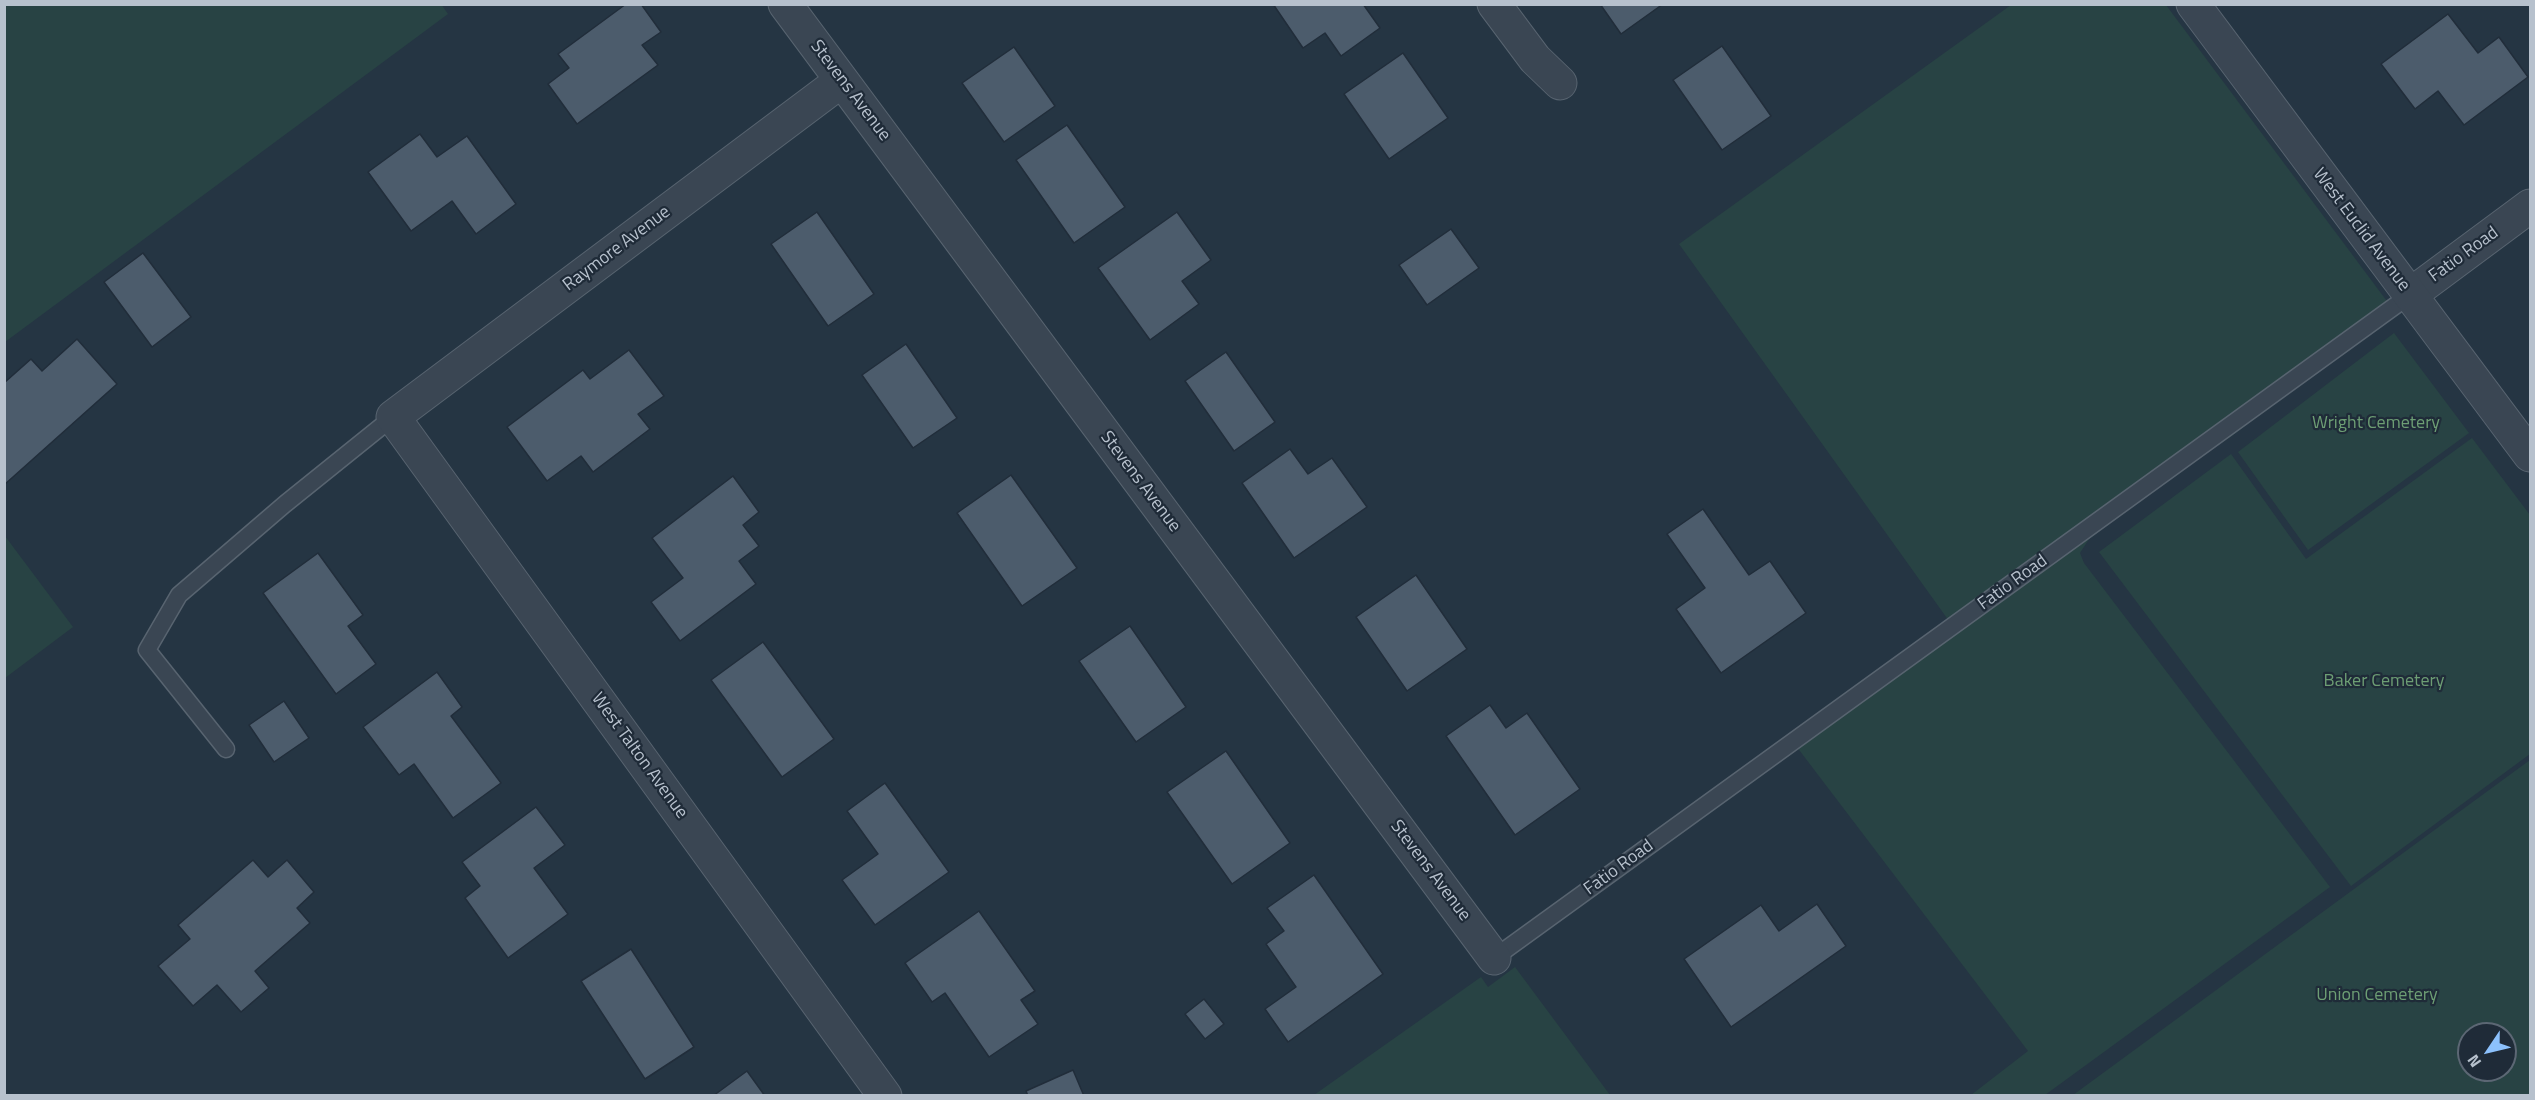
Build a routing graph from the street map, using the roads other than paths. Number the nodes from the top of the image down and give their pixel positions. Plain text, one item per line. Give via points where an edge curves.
1 (785, 4) edge
2 (1494, 4) edge
3 (2193, 4) edge
4 (842, 81) junction
5 (1560, 83) dead end
6 (2530, 206) edge
7 (2409, 295) junction
8 (393, 417) junction
9 (2530, 455) edge
10 (226, 749) dead end
11 (1494, 958) joint
12 (885, 1095) edge

1 - 4 street, Stevens Avenue
2 - 5 street via 1535,59
3 - 7 street, West Euclid Avenue
4 - 8 street, Raymore Avenue
4 - 11 street, Stevens Avenue
6 - 7 street, Fatio Road
7 - 9 street, West Euclid Avenue
7 - 11 lane, Fatio Road
8 - 10 lane via 179,595 147,650
8 - 12 street, West Talton Avenue

